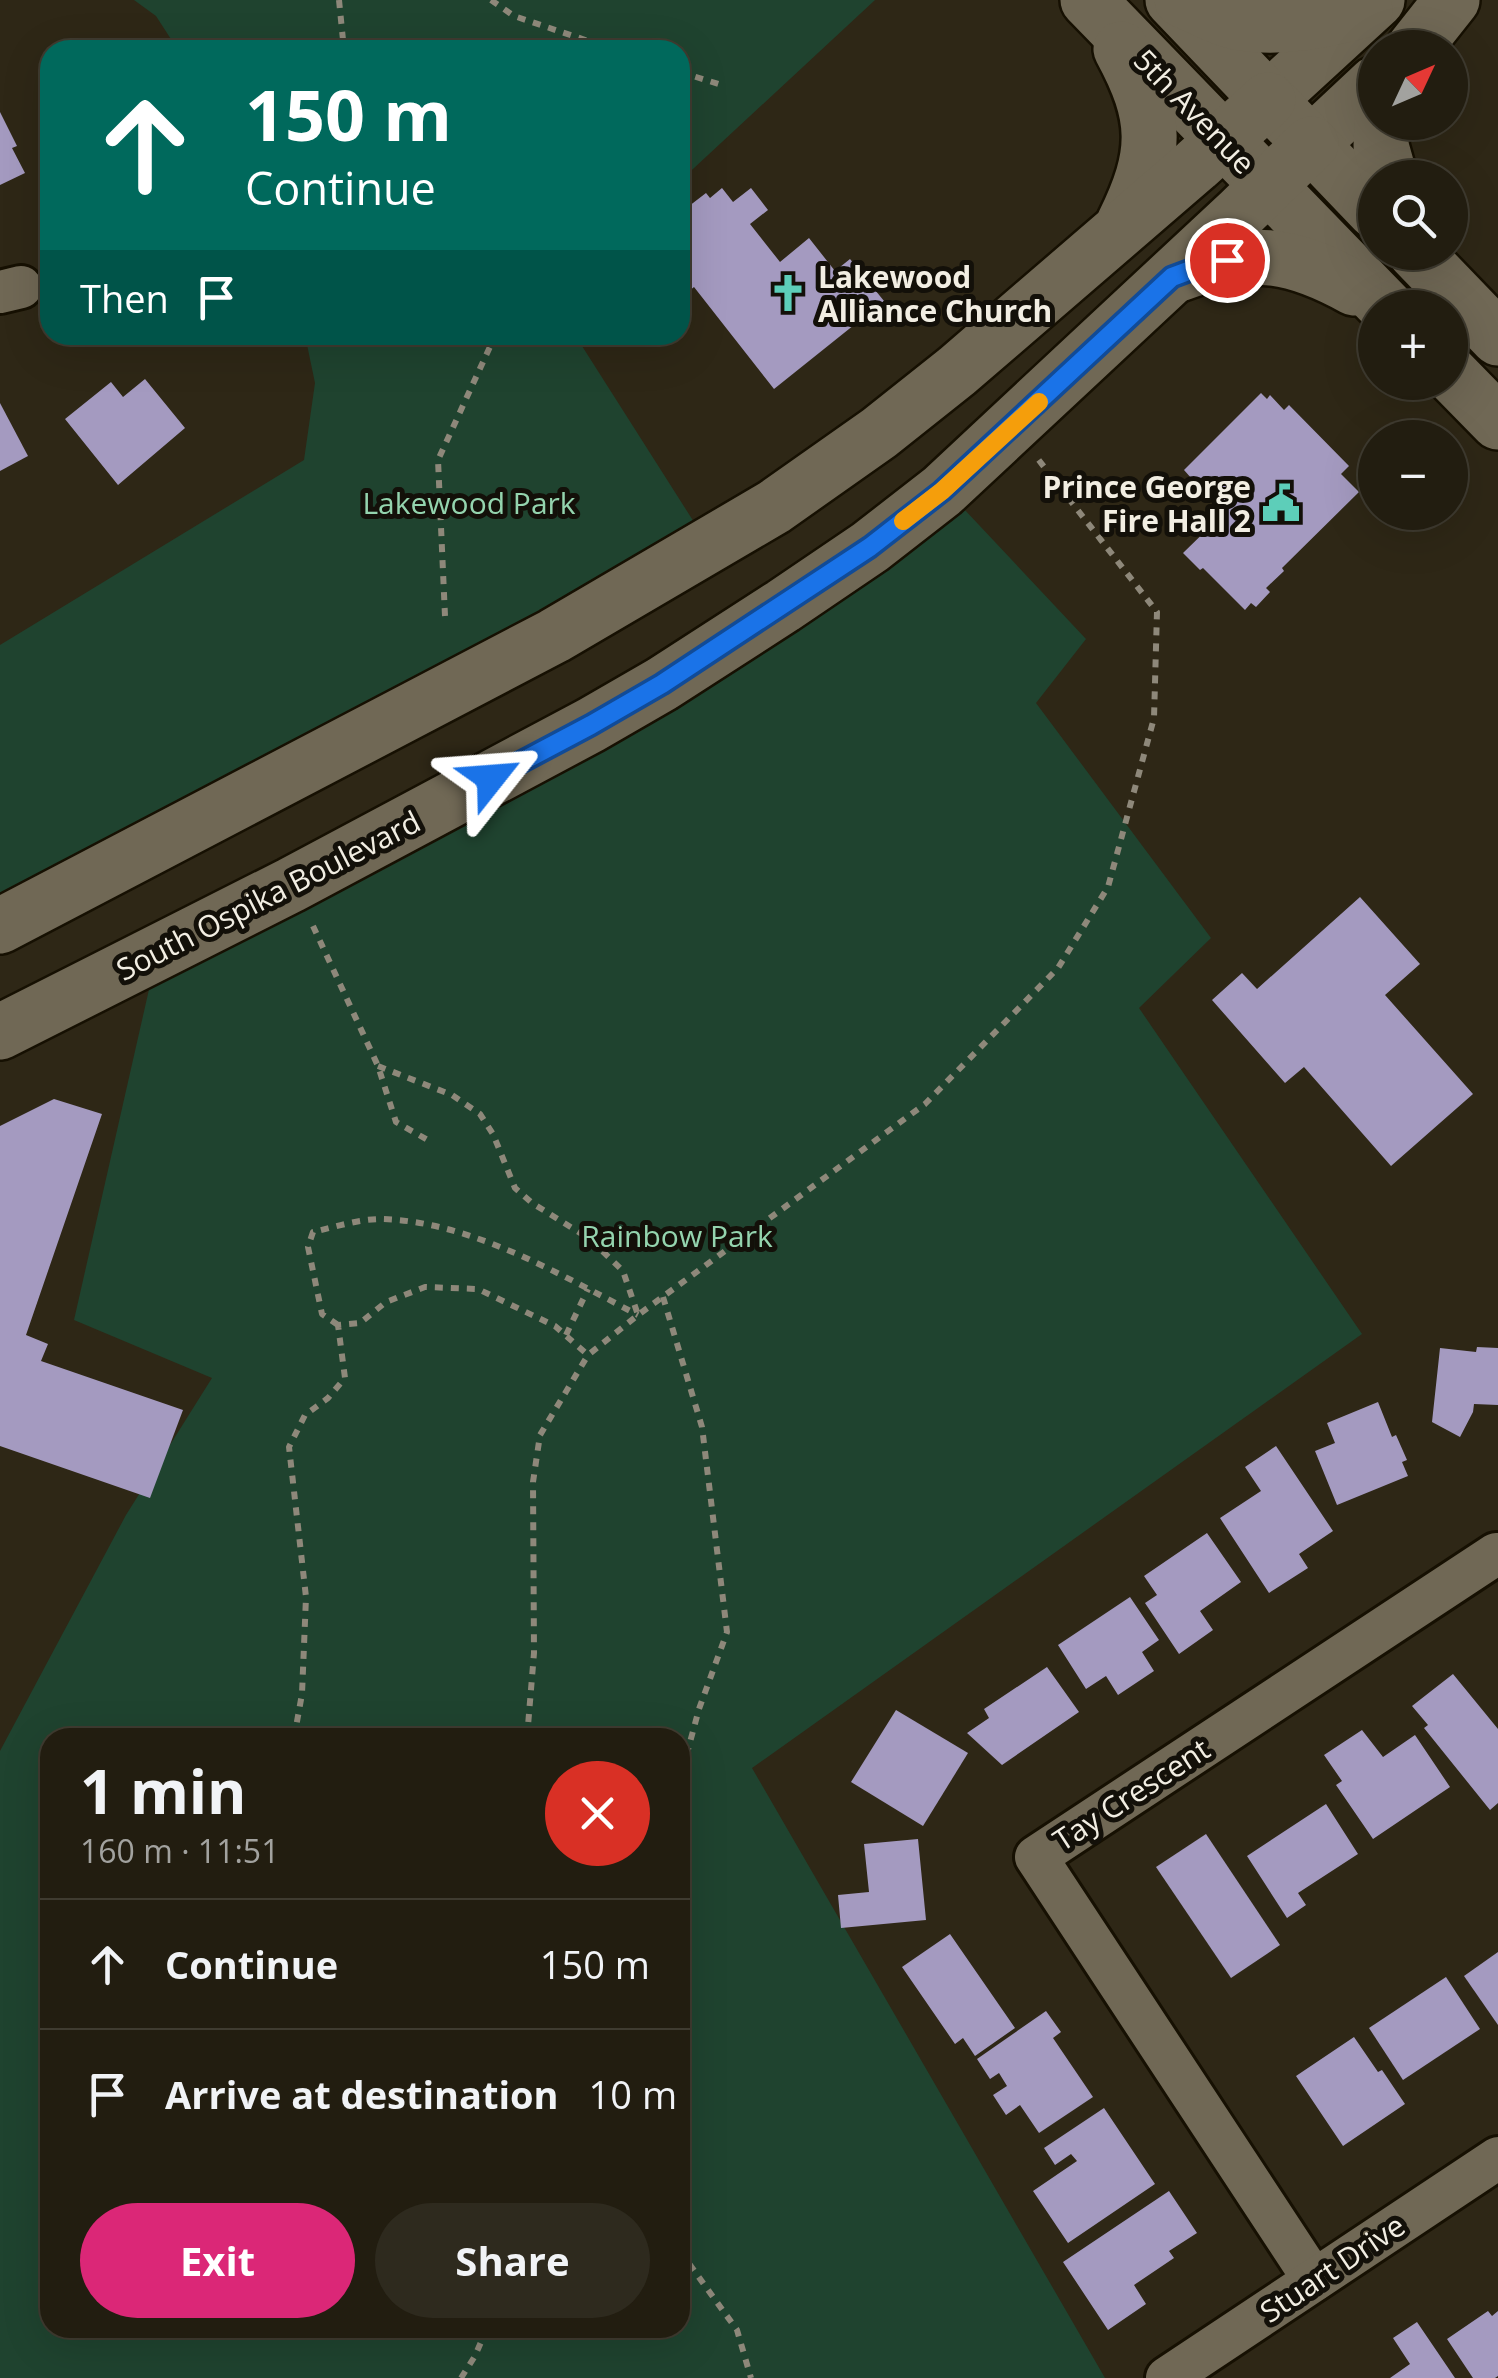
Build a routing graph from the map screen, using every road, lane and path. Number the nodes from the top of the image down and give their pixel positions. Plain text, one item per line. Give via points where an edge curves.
1 (339, 0) edge
2 (491, 0) edge
3 (1173, 0) edge
4 (1182, 0) edge
5 (1452, 0) edge
6 (1371, 5) edge
7 (1095, 8) edge
8 (1428, 30) edge
9 (343, 40) edge
10 (585, 40) edge
11 (690, 75) edge
12 (725, 86) dead end
13 (1268, 100) junction
14 (1358, 100) edge
15 (1224, 141) junction
16 (1311, 144) junction
17 (1269, 186) junction
18 (1358, 193) edge
19 (1121, 229) junction
20 (1434, 270) edge
21 (1172, 277) junction
22 (1358, 290) edge
23 (1370, 290) edge
24 (1498, 338) edge
25 (491, 345) edge
26 (1468, 390) edge
27 (1497, 418) edge
28 (1012, 426) junction
29 (445, 616) dead end
30 (292, 885) junction
31 (0, 926) edge
32 (0, 1032) edge
33 (378, 1066) junction
34 (433, 1143) dead end
35 (588, 1289) junction
36 (663, 1297) junction
37 (638, 1315) junction
38 (338, 1325) junction
39 (566, 1335) junction
40 (588, 1355) junction
41 (1498, 1557) edge
42 (296, 1728) edge
43 (529, 1728) edge
44 (690, 1742) edge
45 (1498, 2158) edge
46 (690, 2264) edge
47 (1314, 2280) junction
48 (483, 2338) edge
49 (460, 2378) edge
50 (751, 2378) edge
51 (1167, 2378) edge

1 - 9 path
2 - 10 path via 514,16
3 - 13 main road, 5th Avenue
4 - 6 main road via 1238,23 1278,26
5 - 8 main road
6 - 13 main road
7 - 15 main road, 5th Avenue
7 - 19 main road via 1141,90 1148,116 1146,175
11 - 12 path
13 - 15 main road
13 - 16 main road, 5th Avenue
14 - 16 main road, South Ospika Boulevard
15 - 17 main road, 5th Avenue
15 - 19 main road
16 - 17 main road, South Ospika Boulevard
16 - 18 main road, 5th Avenue
17 - 21 main road, South Ospika Boulevard
17 - 23 main road, 5th Avenue
19 - 31 main road via 957,371 774,506 554,636
20 - 24 main road
21 - 22 main road via 1246,256 1276,257
21 - 28 main road, South Ospika Boulevard
25 - 29 path via 438,460
26 - 27 main road
28 - 30 main road, South Ospika Boulevard via 870,547 662,684
28 - 36 path via 1157,612 1154,718 1108,887 1058,968 925,1104
30 - 32 main road, South Ospika Boulevard
30 - 33 path
33 - 34 path via 396,1122
33 - 37 path via 452,1095 480,1114 515,1188 590,1239 623,1271
35 - 37 path
35 - 38 path via 432,1224 377,1219 313,1232 308,1247 322,1314
35 - 39 path
36 - 37 path
36 - 44 path via 702,1427 728,1632
37 - 40 path
38 - 39 path via 360,1323 386,1302 425,1288 478,1289
38 - 42 path via 346,1378 304,1415 289,1447 306,1597
39 - 40 path
40 - 43 path via 540,1435 533,1482
41 - 47 street, Tay Crescent via 1036,1857
45 - 47 street, Stuart Drive
46 - 50 path via 737,2330
47 - 51 street, Stuart Drive
48 - 49 path

